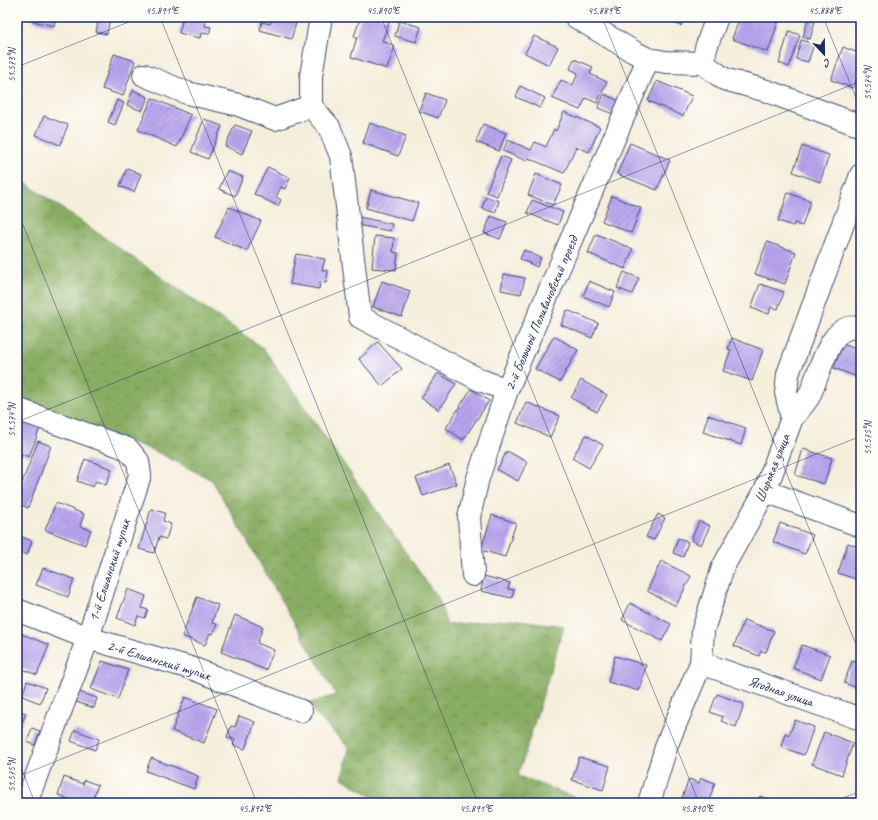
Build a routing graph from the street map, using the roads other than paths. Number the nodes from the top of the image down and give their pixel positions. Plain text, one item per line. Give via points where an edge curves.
1 (321, 17) edge
2 (576, 17) edge
3 (717, 17) edge
4 (648, 59) junction
5 (703, 63) junction
6 (144, 75) dead end
7 (311, 106) junction
8 (861, 126) edge
9 (861, 175) edge
10 (861, 329) edge
11 (507, 390) junction
12 (17, 409) edge
13 (792, 418) junction
14 (765, 491) junction
15 (861, 526) edge
16 (474, 575) dead end
17 (17, 610) edge
18 (88, 638) junction
19 (701, 663) junction
20 (301, 711) dead end
21 (861, 719) edge
22 (26, 803) edge
23 (649, 803) edge

1 - 7 street via 310,76
2 - 4 street
3 - 5 street
4 - 5 street
4 - 11 street, 2-й Большой Поливановский проезд
5 - 8 street via 724,78
6 - 7 street via 187,93 238,105 275,119
7 - 11 street via 329,127 342,156 360,317 480,380
9 - 13 street, Широкая улица via 788,374 786,393
10 - 13 street via 854,326 846,329 828,347 808,398
11 - 16 street, 2-й Большой Поливановский проезд via 478,478 469,517
12 - 18 street, 1-й Елшанский тупик via 128,449 138,461 140,475
13 - 14 street, Широкая улица
14 - 15 street
14 - 19 street, Широкая улица via 723,567 703,630
17 - 18 street, 2-й Елшанский тупик
18 - 20 street, 2-й Елшанский тупик via 194,669
18 - 22 street, 1-й Елшанский тупик
19 - 21 street, Ягодная улица
19 - 23 street, Широкая улица via 667,744

